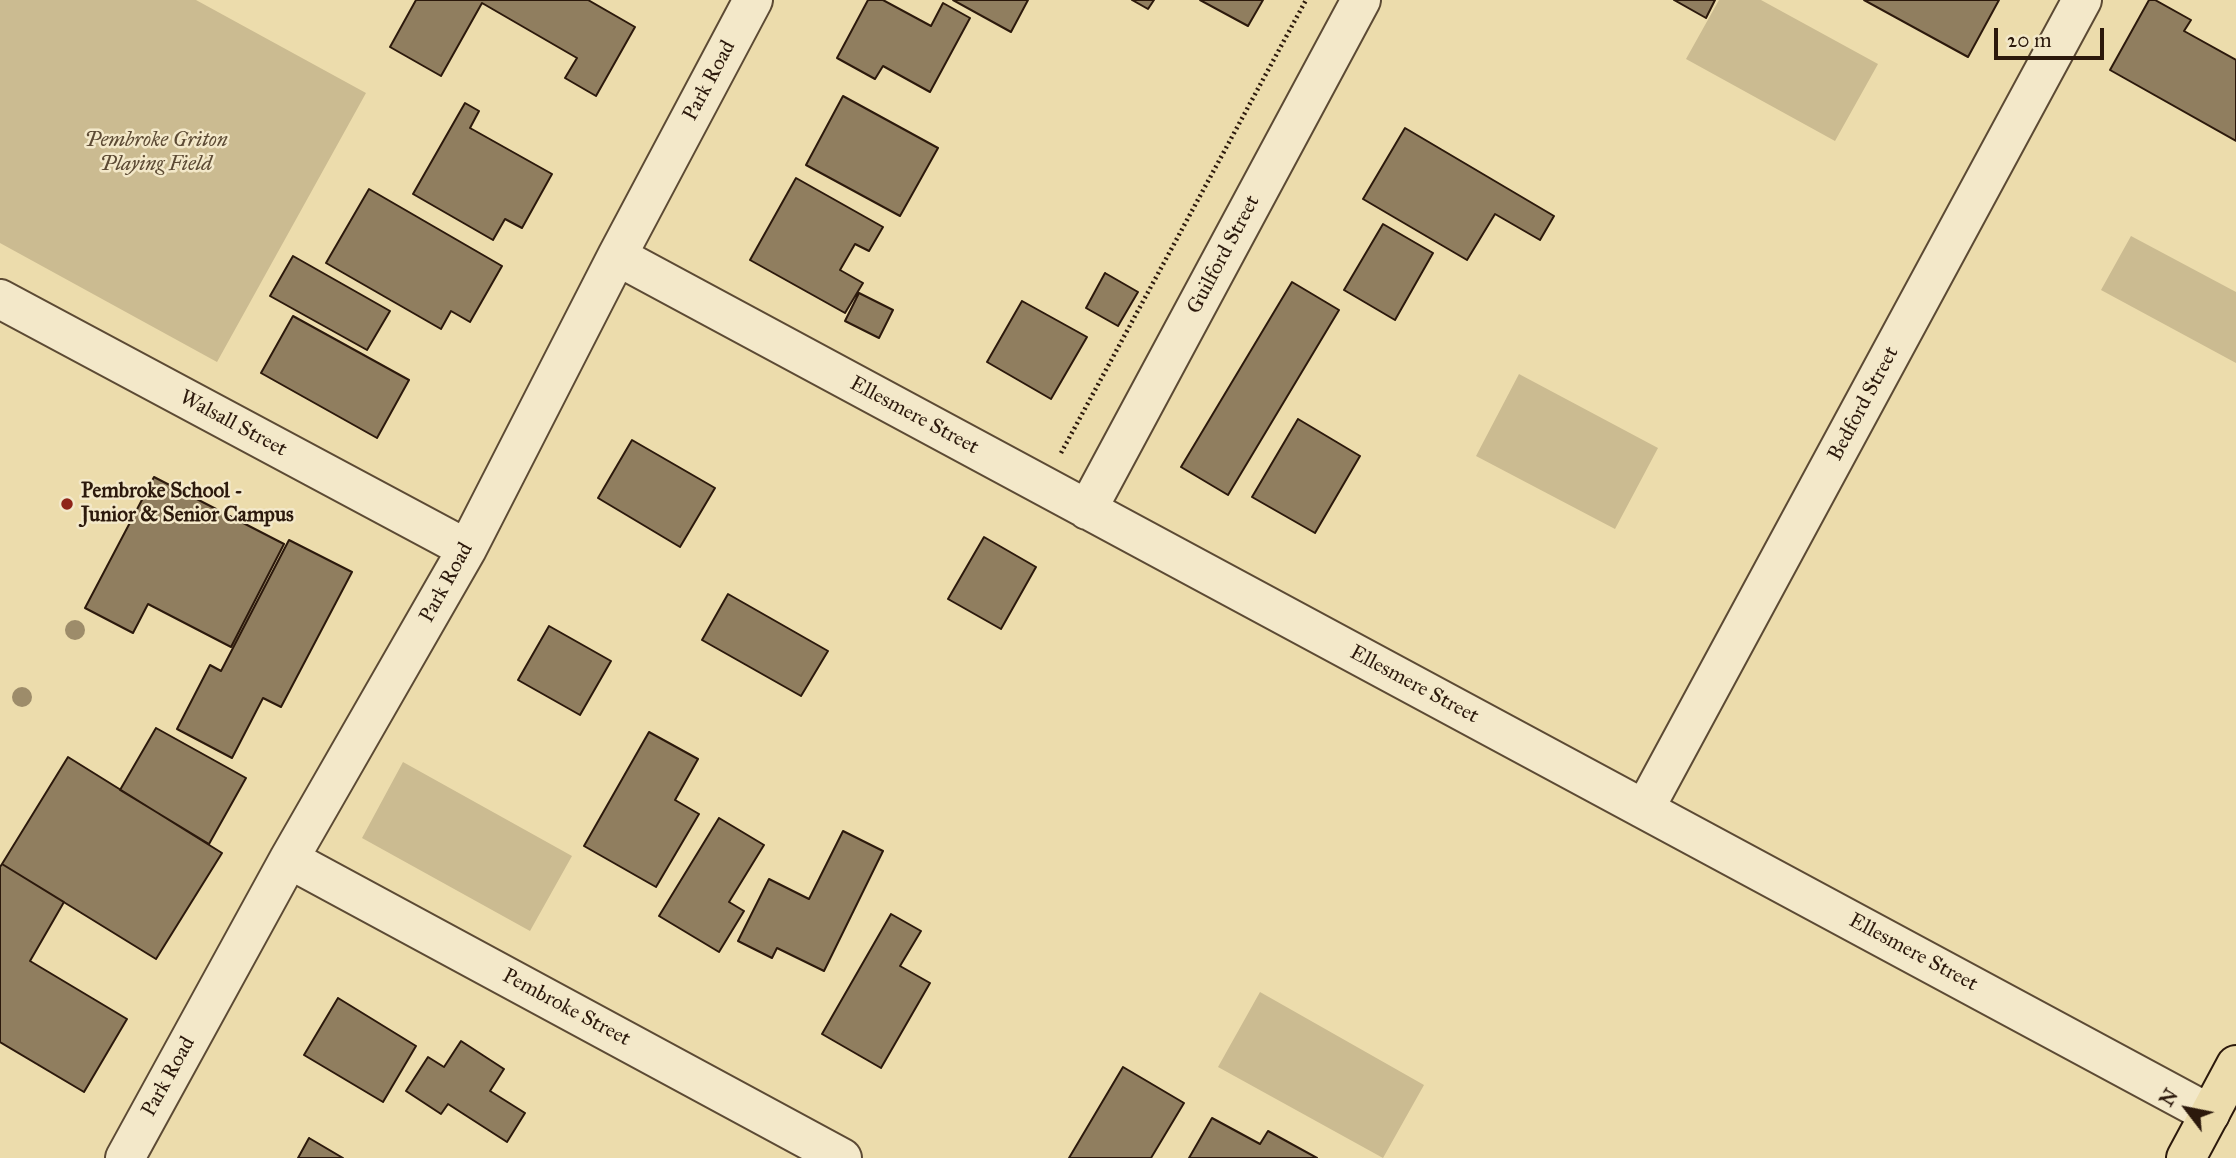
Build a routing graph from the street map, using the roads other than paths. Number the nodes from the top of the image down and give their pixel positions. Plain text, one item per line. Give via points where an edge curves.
1 (753, 0) edge
2 (1361, 0) edge
3 (2082, 0) edge
4 (617, 256) junction
5 (0, 299) edge
6 (1087, 510) junction
7 (467, 549) junction
8 (1645, 808) junction
9 (289, 859) junction
10 (2236, 1065) edge
11 (2210, 1114) junction
12 (125, 1158) edge
13 (842, 1158) edge
14 (2186, 1158) edge

1 - 4 street, Park Road
2 - 6 street, Guilford Street
3 - 8 street, Bedford Street
4 - 6 street, Ellesmere Street
4 - 7 street, Park Road
5 - 7 street, Walsall Street
6 - 8 street, Ellesmere Street
7 - 9 street, Park Road
8 - 11 street, Ellesmere Street
9 - 12 street, Park Road
9 - 13 street, Pembroke Street
10 - 11 main road
11 - 14 main road

